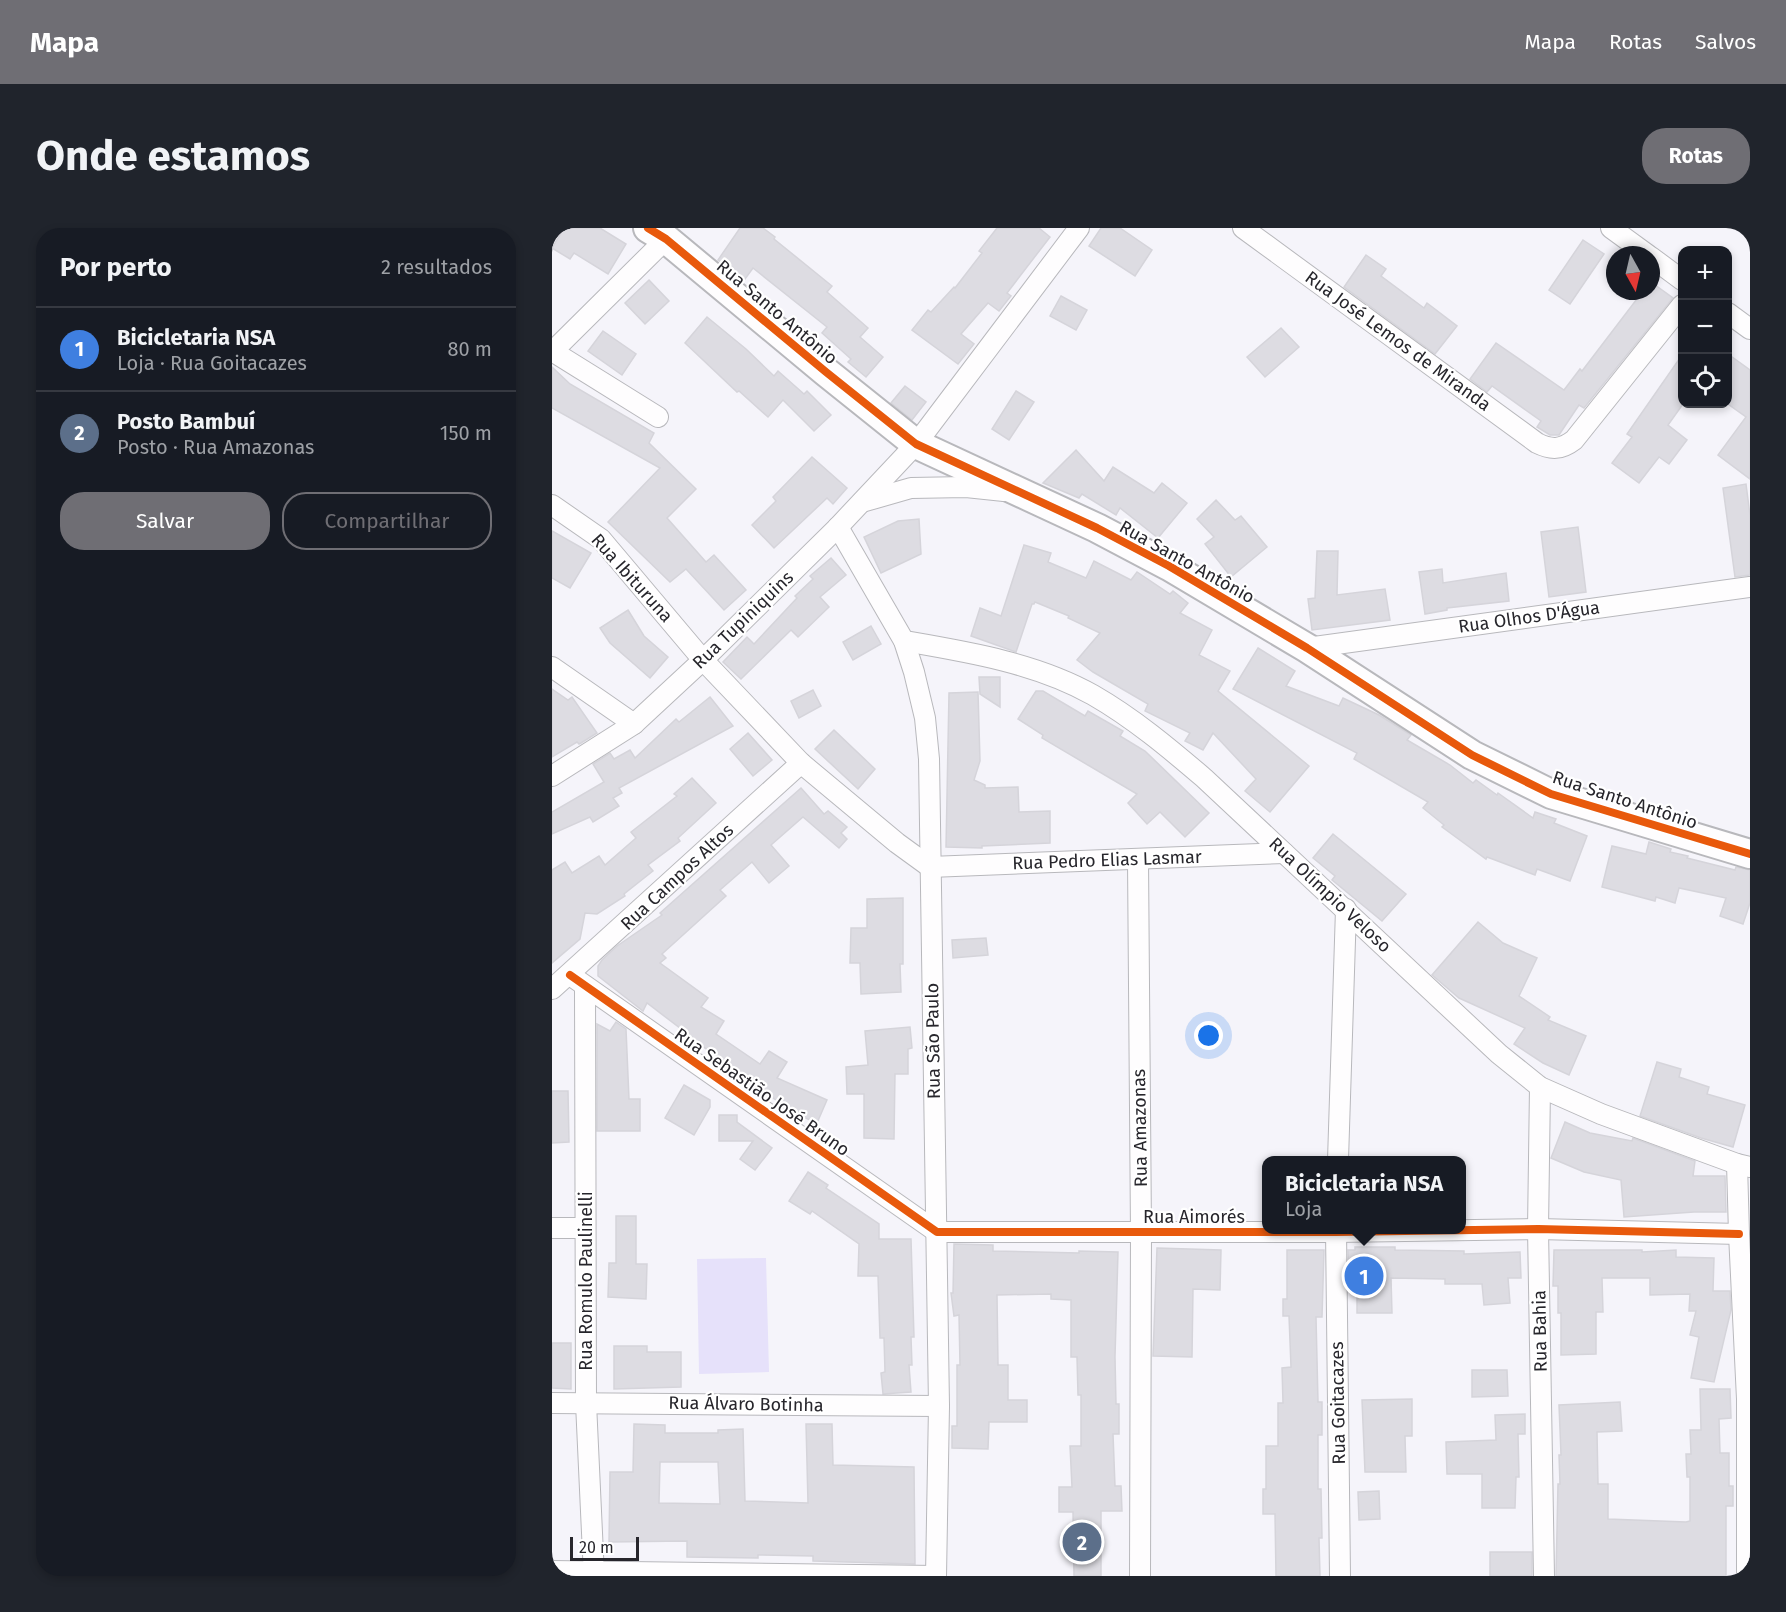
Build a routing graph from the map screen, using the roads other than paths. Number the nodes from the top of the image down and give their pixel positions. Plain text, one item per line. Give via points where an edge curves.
1 (1079, 228) edge
2 (1243, 228) edge
3 (1611, 228) edge
4 (657, 233) edge
5 (1636, 246) edge
6 (1660, 263) edge
7 (1678, 276) edge
8 (1678, 311) edge
9 (1732, 315) edge
10 (1750, 329) edge
11 (552, 351) edge
12 (658, 417) dead end
13 (916, 444) junction
14 (1023, 494) junction
15 (862, 502) junction
16 (552, 505) edge
17 (838, 527) junction
18 (1750, 587) edge
19 (904, 641) junction
20 (1307, 648) junction
21 (702, 660) junction
22 (552, 667) edge
23 (634, 724) junction
24 (801, 763) junction
25 (552, 776) edge
26 (1284, 853) junction
27 (1750, 854) edge
28 (1138, 860) junction
29 (930, 867) junction
30 (1346, 909) junction
31 (577, 981) junction
32 (552, 990) edge
33 (1540, 1087) junction
34 (1338, 1156) edge
35 (1744, 1166) edge
36 (552, 1228) edge
37 (585, 1228) junction
38 (1538, 1229) junction
39 (1466, 1230) edge
40 (1262, 1231) edge
41 (937, 1232) junction
42 (1141, 1232) junction
43 (1336, 1234) edge
44 (1739, 1234) junction
45 (1749, 1395) edge
46 (552, 1402) edge
47 (586, 1403) junction
48 (939, 1406) junction
49 (552, 1571) edge
50 (594, 1573) edge
51 (936, 1576) edge
52 (1140, 1576) edge
53 (1340, 1576) edge
54 (1544, 1576) edge
55 (1747, 1576) edge

1 - 13 street, Rua Tupiniquins
2 - 8 street, Rua José Lemos de Miranda via 1537,443 1554,449 1574,440
3 - 5 street
4 - 11 street
4 - 13 street, Rua Santo Antônio
6 - 7 street
9 - 10 street
11 - 12 street
13 - 14 street, Rua Santo Antônio
13 - 15 street, Rua Tupiniquins
14 - 15 street, Rua Santo Antônio via 966,487 911,488
14 - 20 street, Rua Santo Antônio via 1169,566
15 - 17 street, Rua Tupiniquins
16 - 21 street, Rua Ibituruna via 601,539
17 - 19 street, Rua São Paulo
17 - 21 street, Rua Tupiniquins
18 - 20 street, Rua Olhos D'Água
19 - 26 street, Rua Olímpio Veloso via 1033,669 1093,695 1153,735 1204,777
19 - 29 street, Rua São Paulo via 926,718
20 - 27 street, Rua Santo Antônio via 1472,755 1551,794
21 - 23 street, Rua Tupiniquins
21 - 24 street
22 - 23 street
23 - 25 street, Rua Tupiniquins
24 - 29 street
24 - 31 street, Rua Campos Altos
26 - 28 street, Rua Pedro Elias Lasmar
26 - 30 street, Rua Olímpio Veloso
28 - 29 street, Rua Pedro Elias Lasmar
28 - 42 street, Rua Amazonas
29 - 41 street, Rua São Paulo
30 - 33 street, Rua Olímpio Veloso via 1499,1054
30 - 34 street
31 - 32 street, Rua Campos Altos
31 - 37 street, Rua Romulo Paulinelli
31 - 41 street, Rua Sebastião José Bruno
33 - 35 street, Rua Olímpio Veloso via 1601,1114
33 - 38 street, Rua Bahia
35 - 44 street
36 - 37 street
37 - 47 street, Rua Romulo Paulinelli
38 - 39 street, Rua Aimorés
38 - 44 street, Rua Aimorés
38 - 54 street, Rua Bahia
40 - 42 street, Rua Aimorés
41 - 42 street, Rua Aimorés
41 - 48 street, Rua São Paulo
42 - 52 street, Rua Amazonas
43 - 53 street, Rua Goitacazes
44 - 45 street
45 - 55 street
46 - 47 street, Rua Álvaro Botinha
47 - 48 street, Rua Álvaro Botinha
47 - 50 street, Rua Romulo Paulinelli
48 - 51 street, Rua São Paulo
49 - 50 street
50 - 51 street

